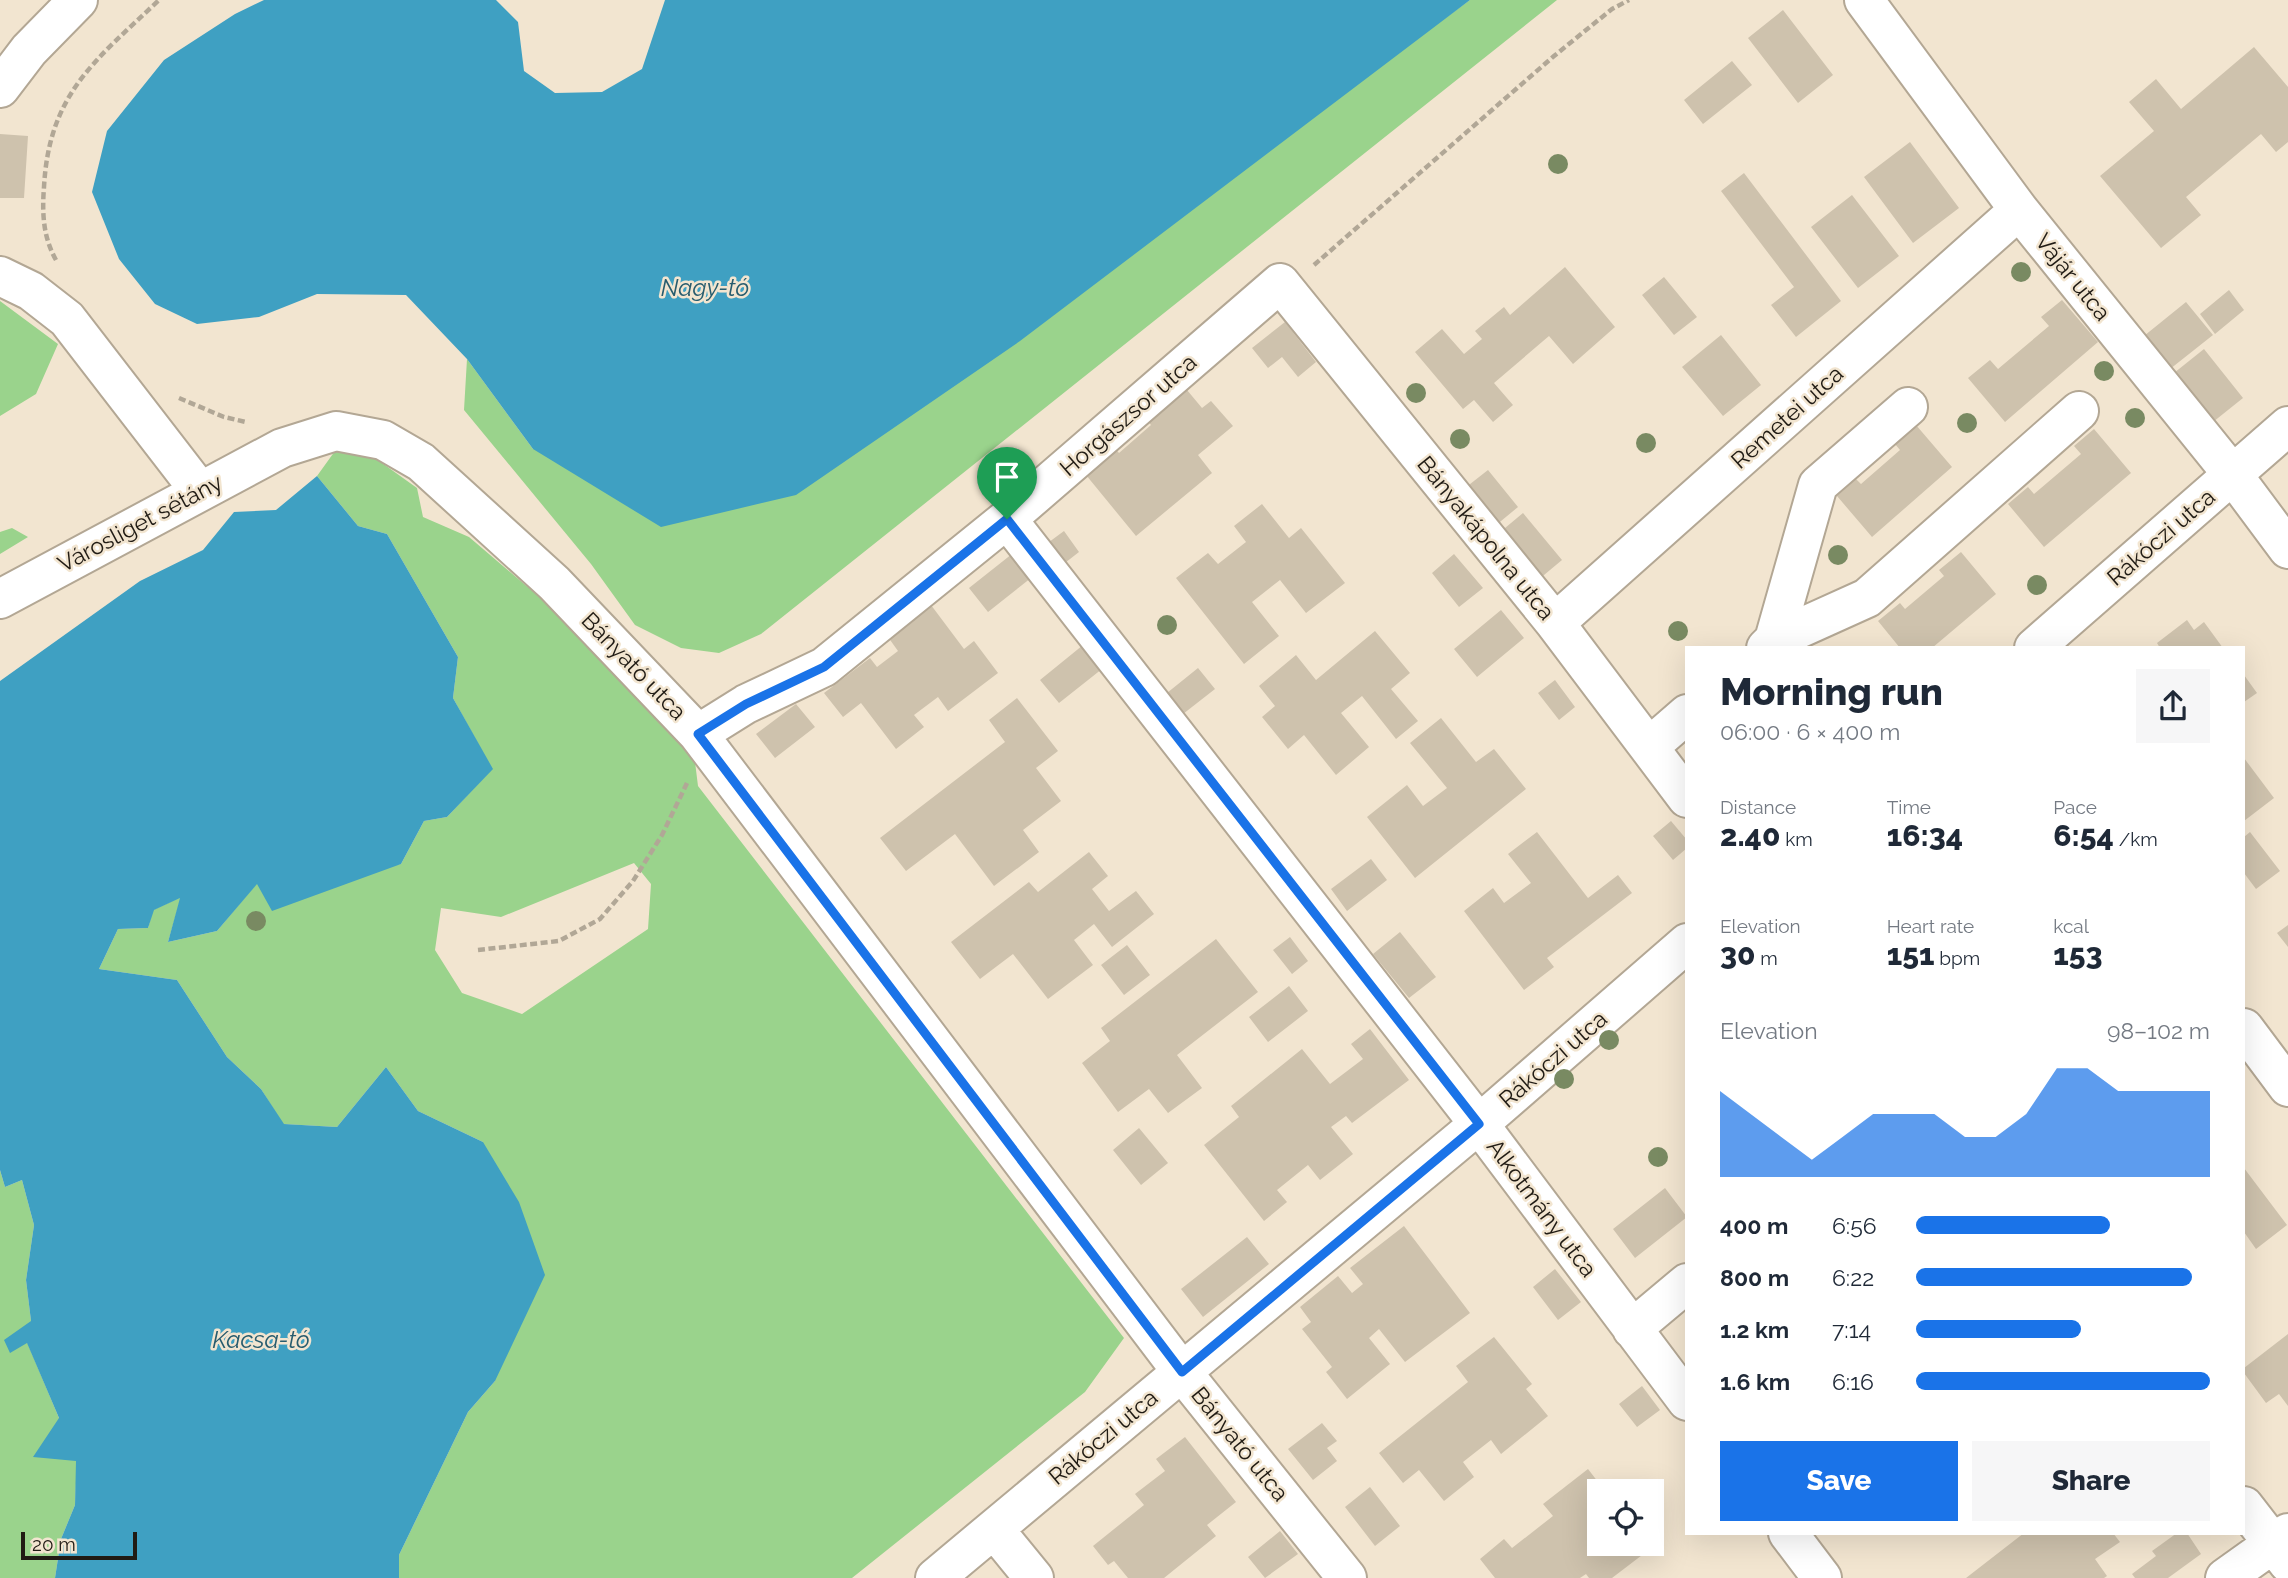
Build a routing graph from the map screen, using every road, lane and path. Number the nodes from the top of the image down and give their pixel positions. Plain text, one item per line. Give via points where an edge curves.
1 (78, 0) edge
2 (159, 0) edge
3 (1629, 0) edge
4 (1864, 0) edge
5 (0, 88) edge
6 (2019, 210) junction
7 (59, 264) dead end
8 (0, 276) edge
9 (1280, 282) junction
10 (168, 392) dead end
11 (1908, 407) dead end
12 (2079, 411) dead end
13 (2288, 426) edge
14 (269, 436) junction
15 (2288, 465) edge
16 (2233, 475) junction
17 (199, 490) junction
18 (1007, 519) junction
19 (2288, 549) edge
20 (0, 599) edge
21 (1555, 623) junction
22 (1770, 644) edge
23 (2036, 646) edge
24 (1685, 716) edge
25 (698, 734) junction
26 (1648, 747) junction
27 (1685, 795) edge
28 (1685, 945) edge
29 (478, 950) dead end
30 (2245, 1029) edge
31 (2288, 1086) edge
32 (1479, 1124) junction
33 (1685, 1285) edge
34 (1632, 1329) junction
35 (1182, 1372) junction
36 (1685, 1398) edge
37 (2245, 1507) edge
38 (994, 1529) junction
39 (1790, 1535) edge
40 (2283, 1547) edge
41 (935, 1578) edge
42 (1034, 1578) edge
43 (1347, 1578) edge
44 (1822, 1578) edge
45 (2225, 1578) edge

1 - 5 street via 29,50
2 - 7 path via 87,69 69,93 56,123 46,159 43,220 49,247
3 - 9 path via 1554,56 1323,260
4 - 6 street, Vájár utca
6 - 16 street, Vájár utca
6 - 21 street, Remetei utca
8 - 17 street via 31,291 67,319
9 - 18 street, Horgászsor utca
9 - 21 street, Bányakápolna utca
10 - 14 path
11 - 22 street via 1818,485
12 - 22 street via 1867,598
13 - 16 street, Rákóczi utca
14 - 17 street, Városliget sétány
14 - 25 street, Bányató utca via 336,431 383,440 421,462 554,583
15 - 16 street
16 - 19 street, Vájár utca
16 - 23 street, Rákóczi utca
17 - 20 street, Városliget sétány
18 - 25 street, Horgászsor utca via 824,667 746,704
18 - 32 street, Alkotmány utca
21 - 26 street, Bányakápolna utca
24 - 26 street
25 - 29 path via 686,787 662,835 633,881 600,919 559,941
25 - 35 street, Bányató utca
26 - 27 street, Bányakápolna utca
28 - 32 street, Rákóczi utca
30 - 31 street
32 - 34 street, Alkotmány utca
32 - 35 street, Rákóczi utca
33 - 34 street
34 - 36 street, Alkotmány utca
35 - 38 street, Rákóczi utca
35 - 43 street, Bányató utca
37 - 40 street
38 - 41 street, Rákóczi utca
38 - 42 street
39 - 44 street
40 - 45 street

